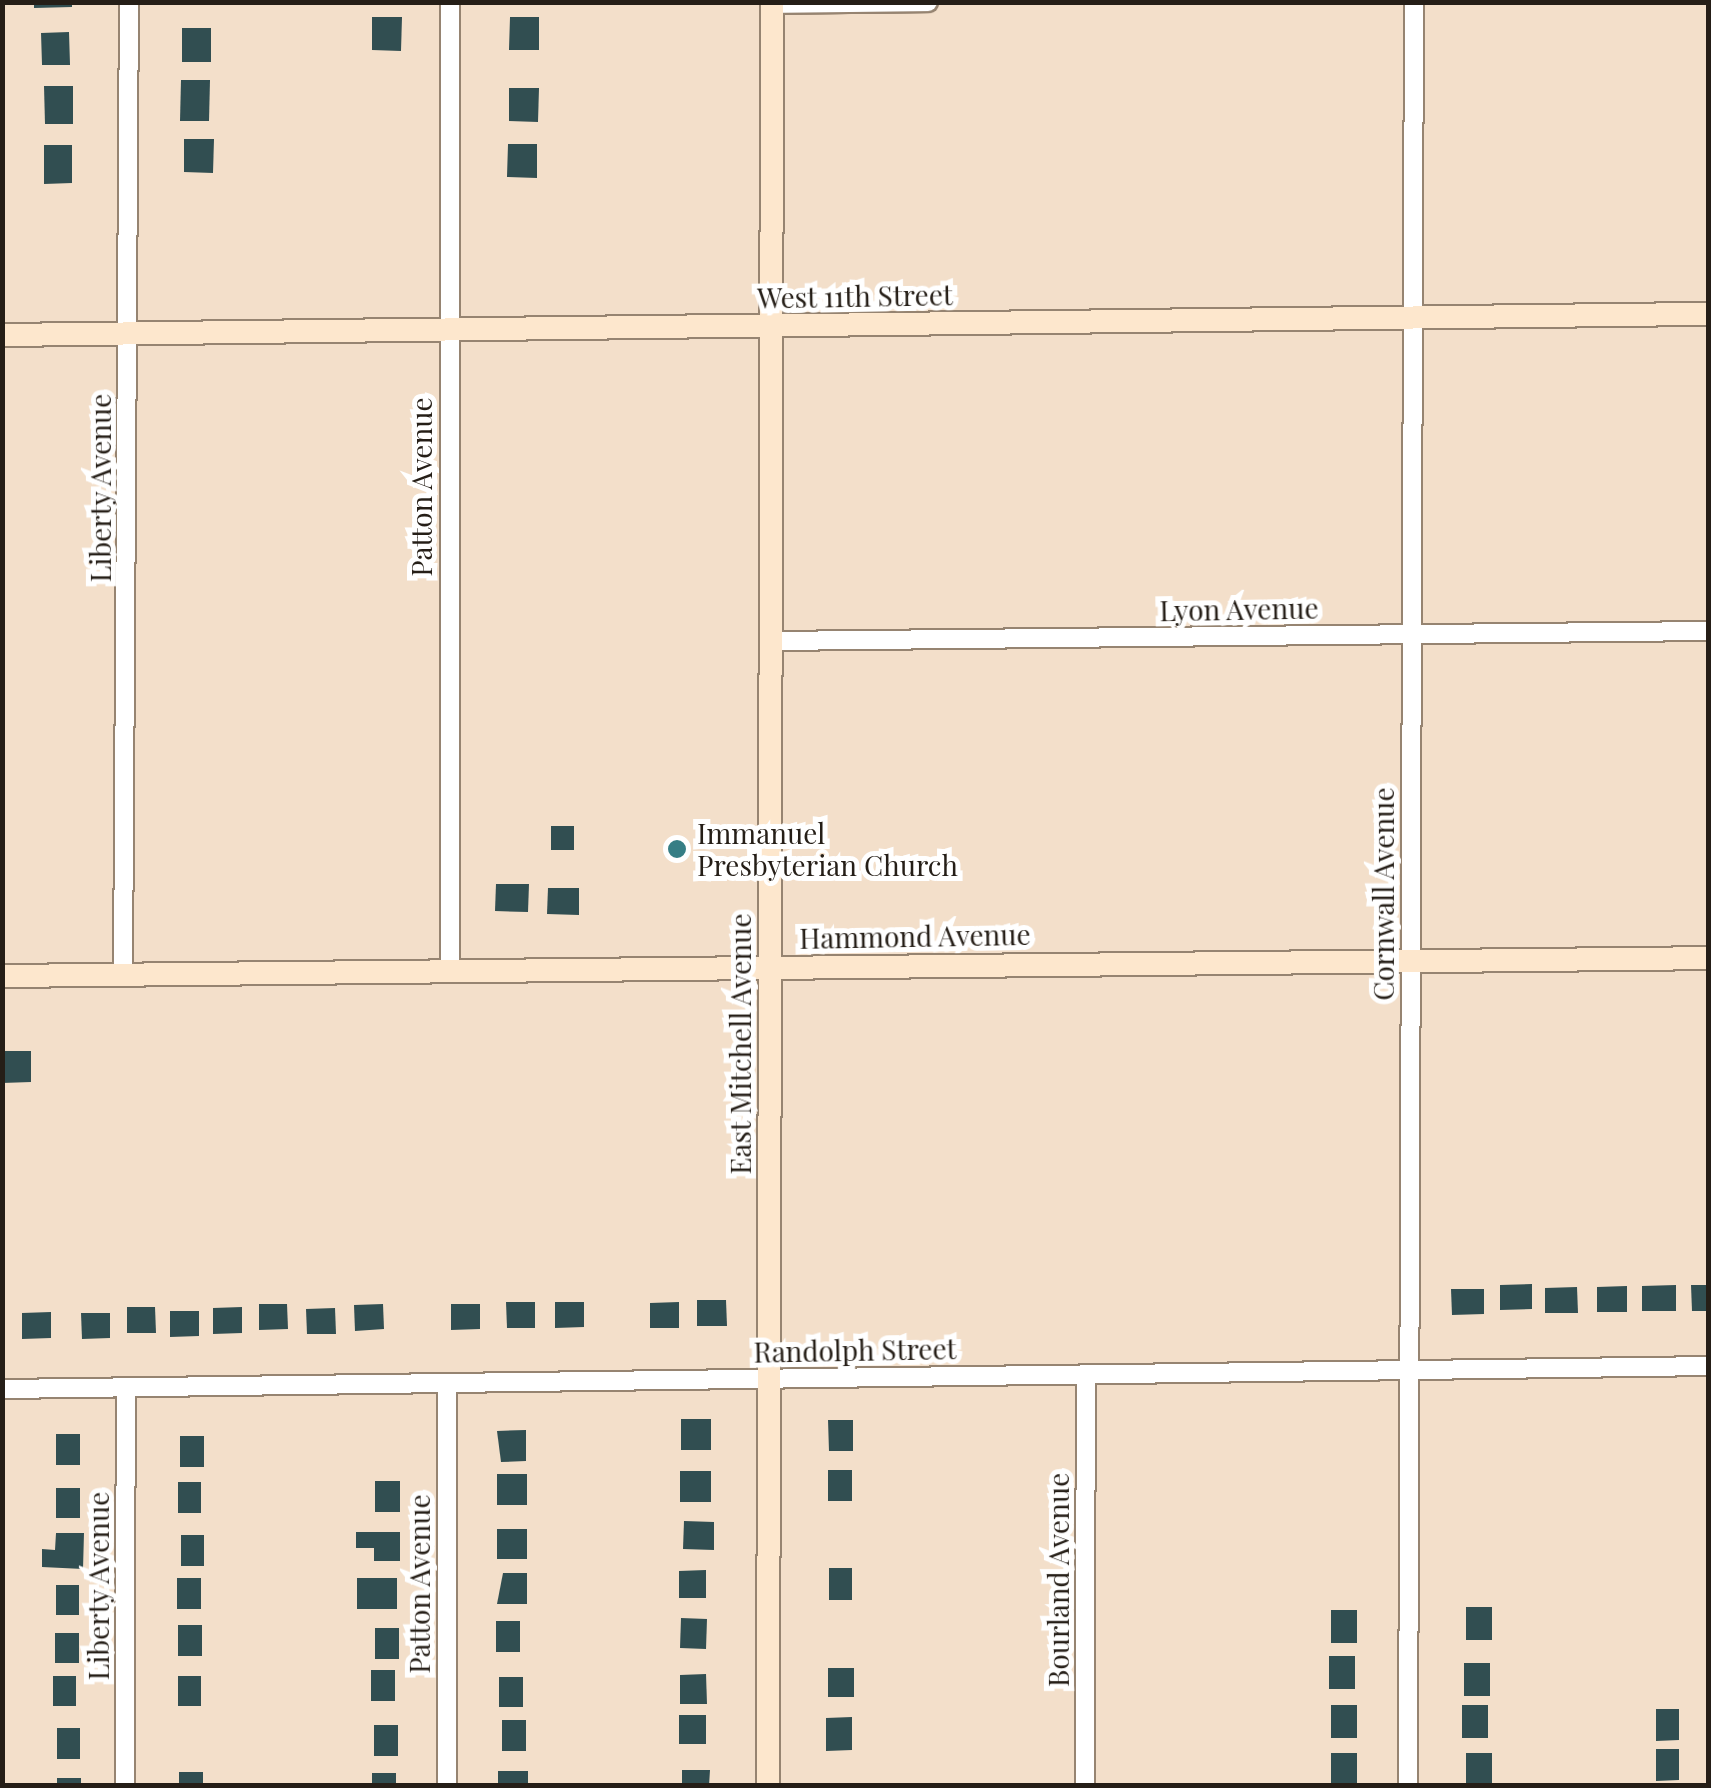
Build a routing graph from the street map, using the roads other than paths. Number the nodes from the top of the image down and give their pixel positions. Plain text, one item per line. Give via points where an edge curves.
1 (129, 2) edge
2 (450, 2) edge
3 (928, 2) edge
4 (1414, 2) edge
5 (772, 3) edge
6 (1708, 314) edge
7 (1413, 319) junction
8 (772, 326) junction
9 (449, 330) junction
10 (128, 334) junction
11 (2, 335) edge
12 (1708, 631) edge
13 (1412, 634) junction
14 (771, 641) junction
15 (1708, 958) edge
16 (1410, 961) junction
17 (770, 968) junction
18 (450, 971) junction
19 (123, 974) junction
20 (2, 976) edge
21 (1708, 1366) edge
22 (1409, 1370) junction
23 (1086, 1374) junction
24 (769, 1378) junction
25 (447, 1383) junction
26 (126, 1387) junction
27 (2, 1389) edge
28 (125, 1786) edge
29 (447, 1786) edge
30 (768, 1786) edge
31 (1085, 1786) edge
32 (1408, 1786) edge

1 - 10 street, Liberty Avenue
2 - 9 street, Patton Avenue
3 - 5 street
4 - 7 street, Cornwall Avenue
5 - 8 street, East Mitchell Avenue
6 - 7 street, West 11th Street
7 - 8 street, West 11th Street
7 - 13 street, Cornwall Avenue
8 - 9 street, West 11th Street
8 - 14 street, East Mitchell Avenue
9 - 10 street, West 11th Street
9 - 18 street, Patton Avenue
10 - 11 street, West 11th Street
10 - 19 street, Liberty Avenue
12 - 13 street, Lyon Avenue
13 - 14 street, Lyon Avenue
13 - 16 street, Cornwall Avenue
14 - 17 street, East Mitchell Avenue
15 - 16 street, Hammond Avenue
16 - 17 street, Hammond Avenue
16 - 22 street, Cornwall Avenue
17 - 18 street, Hammond Avenue
17 - 24 street, East Mitchell Avenue
18 - 19 street, Hammond Avenue
19 - 20 street, Hammond Avenue
21 - 22 street, Randolph Street
22 - 23 street, Randolph Street
22 - 32 street, Cornwall Avenue
23 - 24 street, Randolph Street
23 - 31 street, Bourland Avenue
24 - 25 street, Randolph Street
24 - 30 street, East Mitchell Avenue
25 - 26 street, Randolph Street
25 - 29 street, Patton Avenue
26 - 27 street, Randolph Street
26 - 28 street, Liberty Avenue

